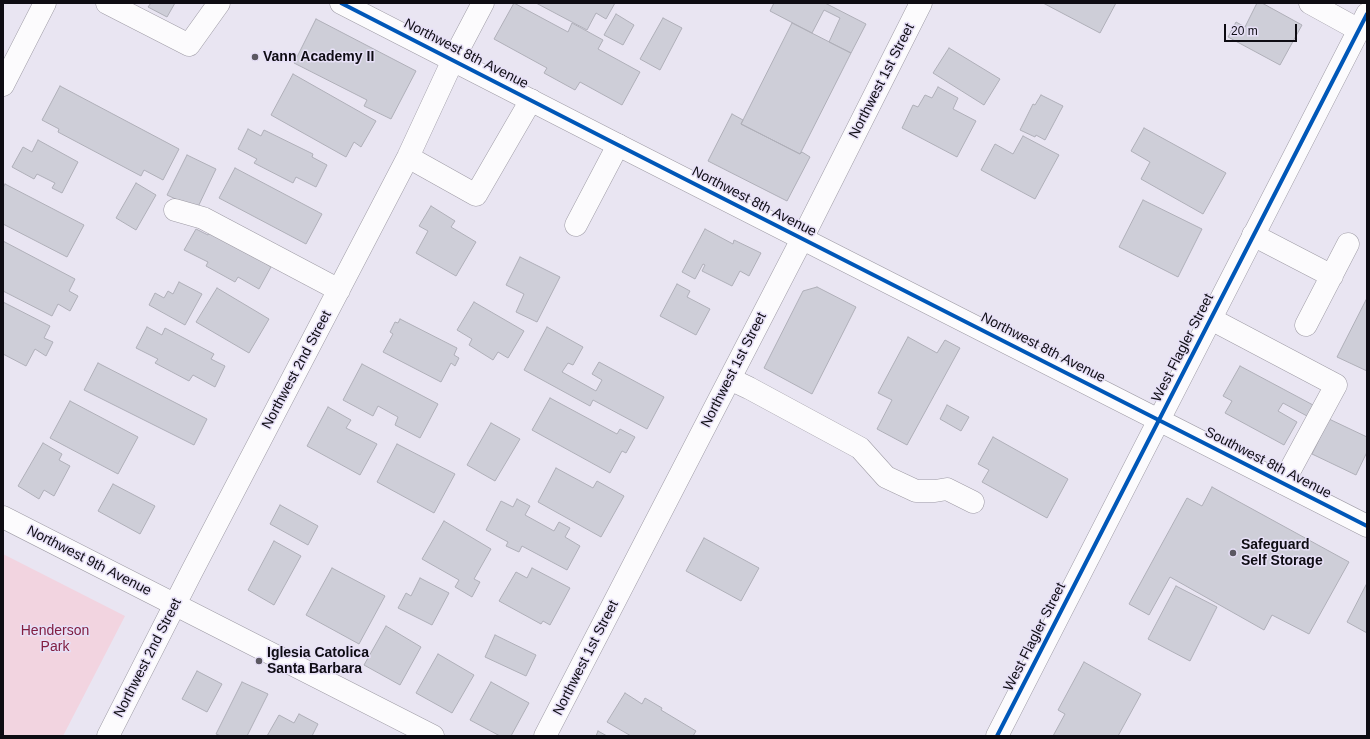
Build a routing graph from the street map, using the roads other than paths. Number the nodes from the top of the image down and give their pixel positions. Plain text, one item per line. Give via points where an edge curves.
1 (45, 3) edge
2 (107, 3) edge
3 (219, 3) edge
4 (341, 3) edge
5 (483, 3) edge
6 (921, 3) edge
7 (1310, 3) edge
8 (1363, 22) edge
9 (454, 60) junction
10 (3, 86) edge
11 (531, 100) junction
12 (618, 145) junction
13 (408, 157) junction
14 (175, 210) dead end
15 (576, 225) dead end
16 (1253, 235) junction
17 (802, 239) junction
18 (1348, 244) dead end
19 (1332, 276) junction
20 (339, 290) junction
21 (1211, 319) junction
22 (1306, 325) dead end
23 (730, 379) junction
24 (1159, 419) junction
25 (1283, 483) junction
26 (973, 502) dead end
27 (3, 517) edge
28 (1367, 526) edge
29 (175, 605) junction
30 (108, 736) edge
31 (433, 736) edge
32 (545, 736) edge
33 (997, 736) edge

1 - 10 street
2 - 3 street via 189,45
4 - 9 street, Northwest 8th Avenue
5 - 9 street, Northwest 2nd Street
6 - 17 street, Northwest 1st Street
7 - 8 street
8 - 16 street, West Flagler Street
9 - 11 street, Northwest 8th Avenue
9 - 13 street, Northwest 2nd Street
11 - 12 street, Northwest 8th Avenue
11 - 13 street via 476,195
12 - 15 street
12 - 17 street, Northwest 8th Avenue
13 - 20 street, Northwest 2nd Street
14 - 20 street via 203,218
16 - 19 street
16 - 21 street, West Flagler Street
17 - 23 street, Northwest 1st Street
17 - 24 street, Northwest 8th Avenue
18 - 19 street
19 - 22 street
20 - 29 street, Northwest 2nd Street
21 - 24 street, West Flagler Street
21 - 25 street via 1336,384
23 - 26 street via 860,448 886,477 916,491 947,489
23 - 32 street, Northwest 1st Street
24 - 25 street, Southwest 8th Avenue
24 - 33 street, West Flagler Street
25 - 28 street, Southwest 8th Avenue
27 - 29 street, Northwest 9th Avenue
29 - 30 street, Northwest 2nd Street
29 - 31 street, Northwest 9th Avenue

